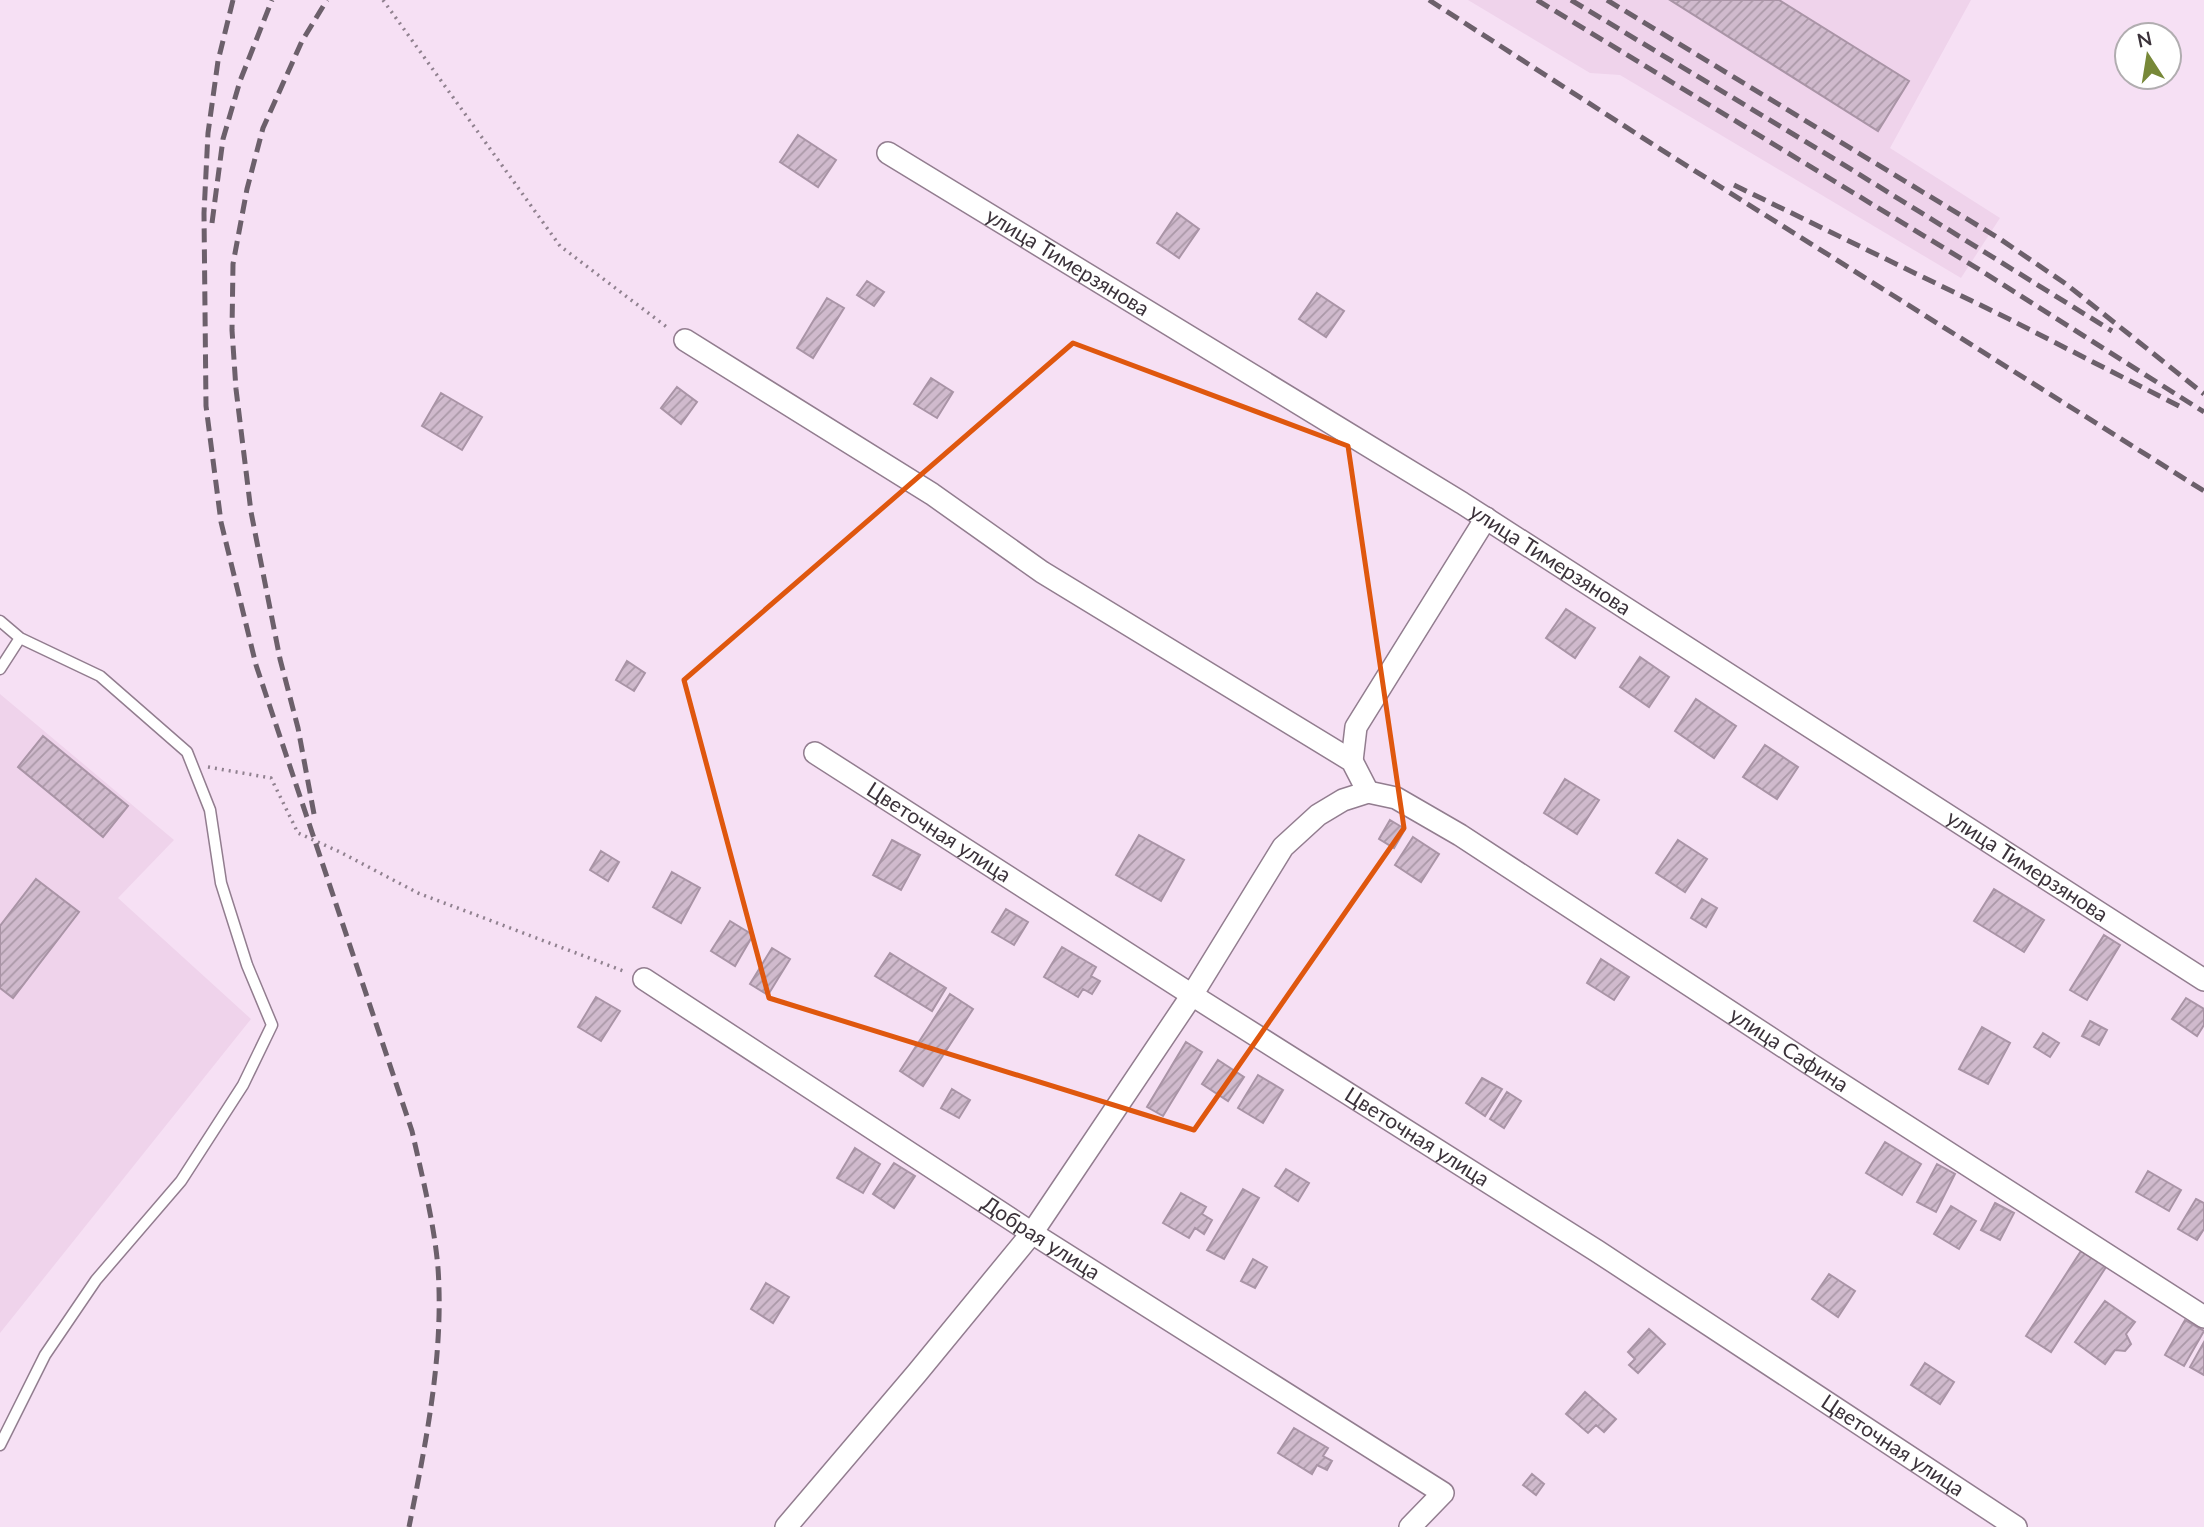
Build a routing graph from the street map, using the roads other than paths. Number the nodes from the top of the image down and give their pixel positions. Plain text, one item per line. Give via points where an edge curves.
1 (888, 153) dead end
2 (685, 340) road end
3 (1486, 518) junction
4 (0, 621) edge
5 (20, 638) junction
6 (0, 670) edge
7 (815, 753) dead end
8 (1352, 761) junction
9 (1368, 792) junction
10 (644, 979) road end
11 (2204, 980) edge
12 (1192, 995) junction
13 (1032, 1233) junction
14 (2204, 1317) edge
15 (0, 1445) edge
16 (786, 1527) edge
17 (1410, 1527) edge
18 (2016, 1527) edge

1 - 3 street, улица Тимерзянова
2 - 8 street via 932,494 1042,572
3 - 8 street via 1356,727
3 - 11 street, улица Тимерзянова
4 - 5 lane
5 - 6 lane
5 - 15 lane via 100,676 187,752 209,810 221,883 272,1025 243,1085 181,1181 96,1280 45,1354
7 - 12 street, Цветочная улица
8 - 9 street
9 - 12 street via 1318,815 1283,847
9 - 14 street, улица Сафина via 1396,798 1461,835
10 - 13 street, Добрая улица
12 - 13 street
12 - 18 street, Цветочная улица via 1597,1251
13 - 16 street
13 - 17 street, Добрая улица via 1443,1493

